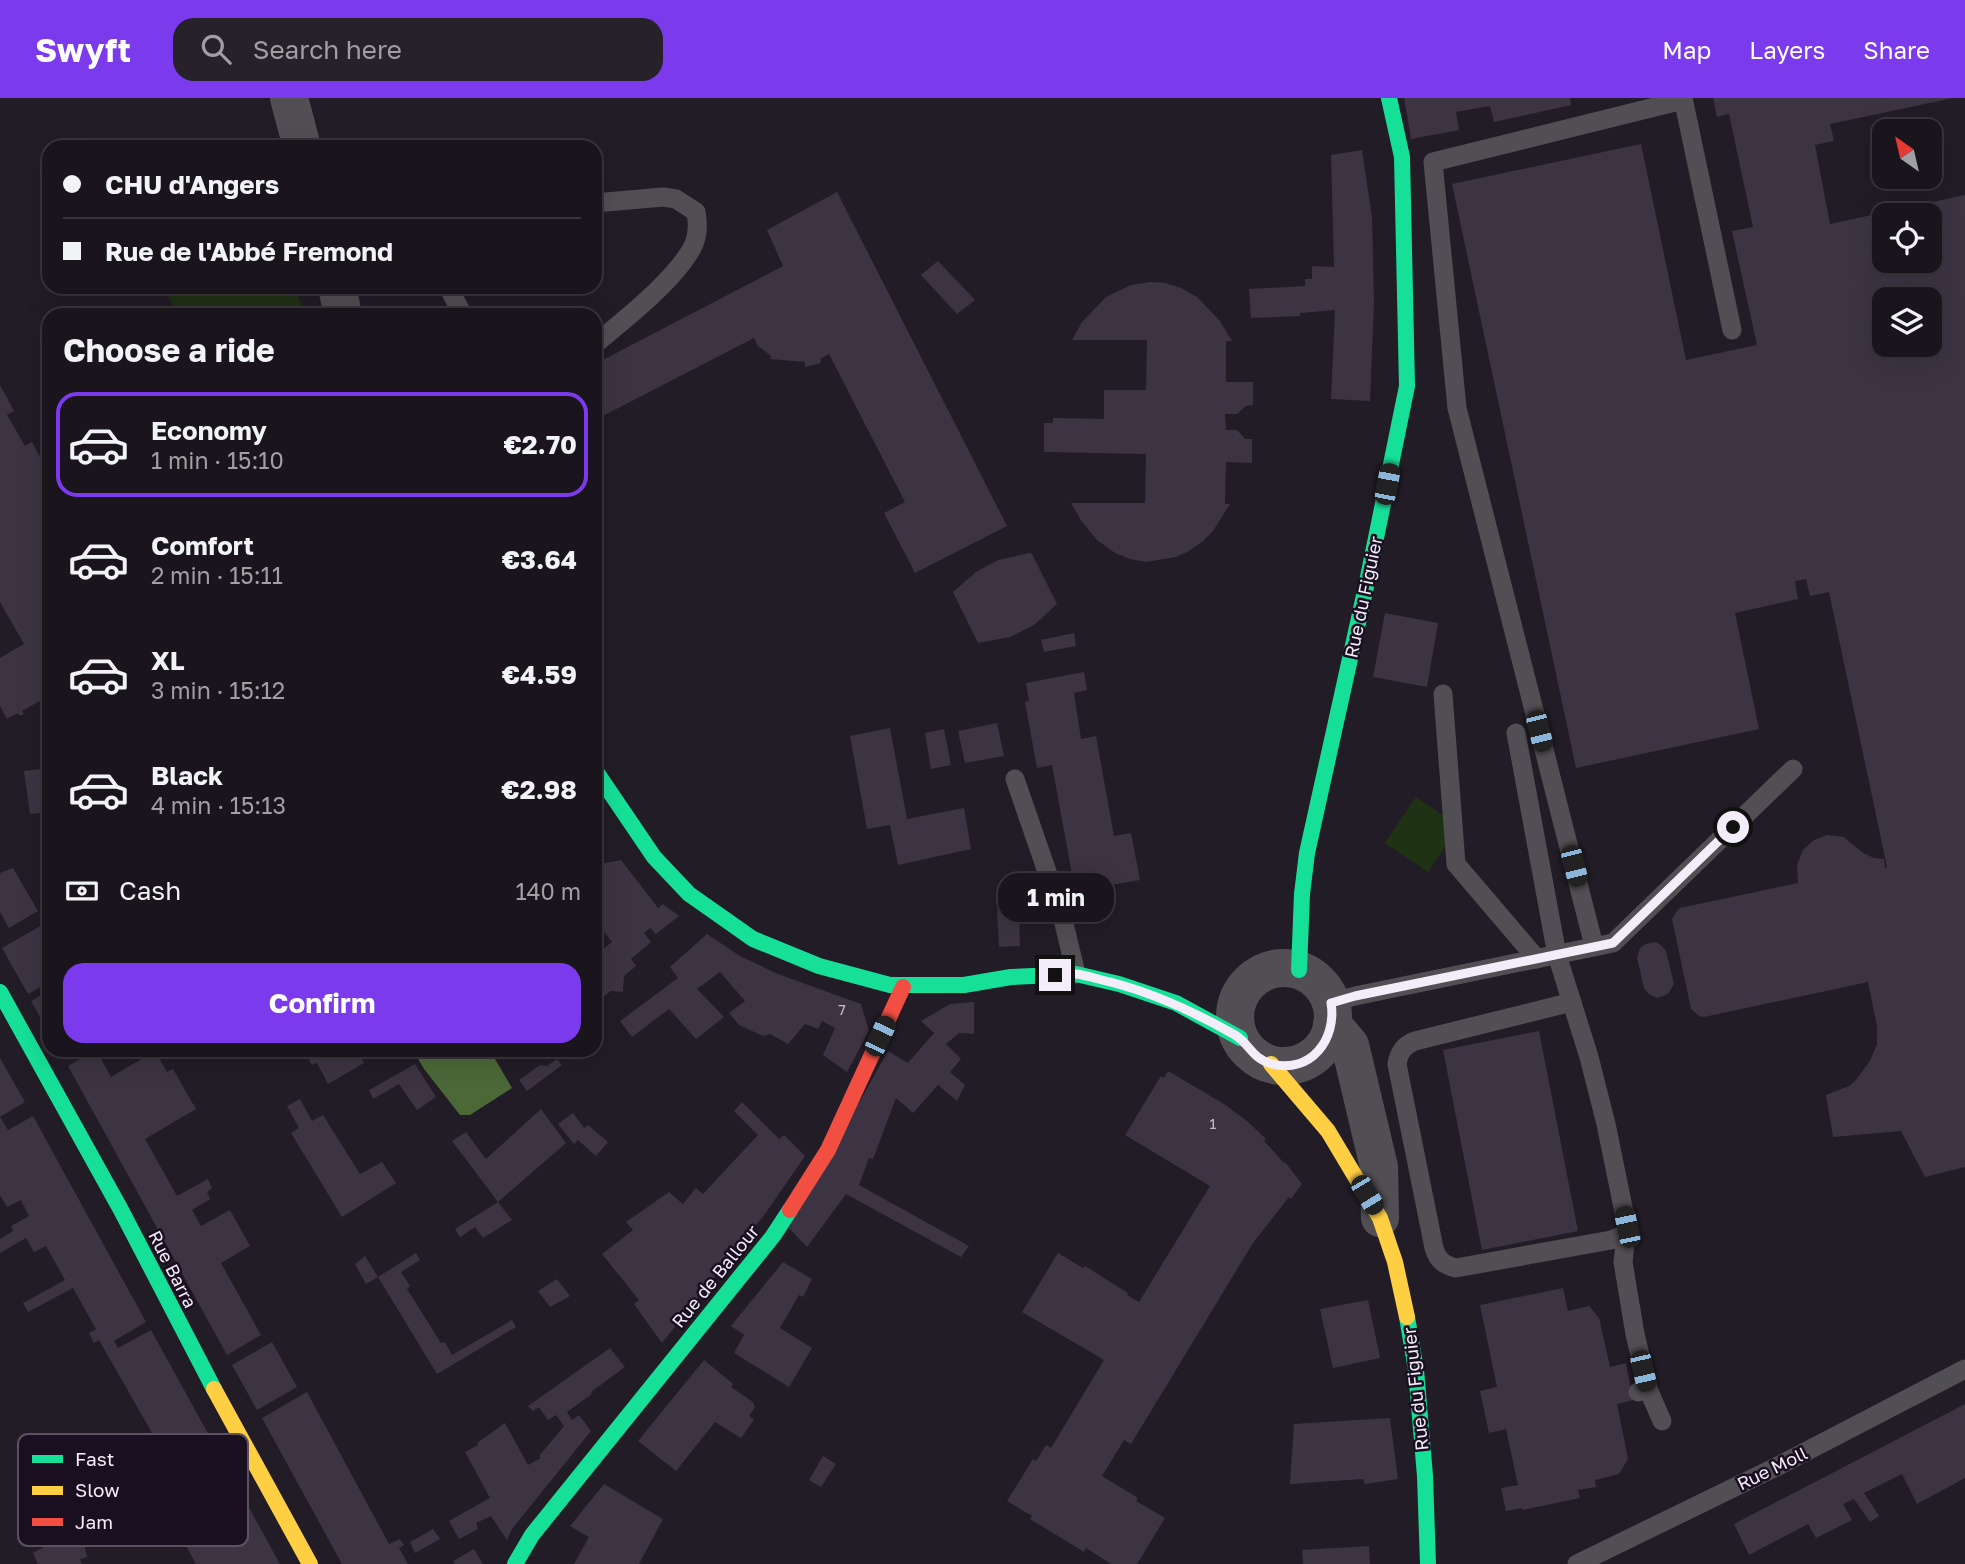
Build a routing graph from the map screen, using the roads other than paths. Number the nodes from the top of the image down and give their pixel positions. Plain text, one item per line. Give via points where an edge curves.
1 (289, 98) edge
2 (1389, 98) edge
3 (1683, 99) edge
4 (300, 140) edge
5 (602, 202) edge
6 (1732, 330) dead end
7 (602, 338) edge
8 (1443, 694) dead end
9 (1516, 733) dead end
10 (1793, 769) dead end
11 (1015, 779) dead end
12 (602, 780) edge
13 (1594, 946) junction
14 (1547, 957) junction
15 (1299, 970) junction
16 (1076, 974) junction
17 (903, 986) junction
18 (0, 992) edge
19 (1572, 1002) junction
20 (1332, 1014) junction
21 (1240, 1038) junction
22 (1271, 1064) junction
23 (1380, 1217) junction
24 (1626, 1234) junction
25 (1965, 1369) edge
26 (1662, 1421) dead end
27 (239, 1434) edge
28 (248, 1451) edge
29 (310, 1564) edge
30 (515, 1564) edge
31 (1428, 1564) edge
32 (1577, 1564) edge

1 - 4 street
2 - 15 street, Rue du Figuier via 1402,157 1407,386 1307,853
3 - 6 lane
3 - 13 lane via 1433,162 1457,408
5 - 7 lane via 676,199 696,212 698,225 694,244 675,272
8 - 14 lane via 1456,864
9 - 14 lane
10 - 13 lane via 1613,943
11 - 16 lane via 1062,915
12 - 17 street via 654,857 689,894 753,939 818,966
13 - 14 lane
14 - 19 lane
14 - 20 lane via 1355,996
15 - 20 street, Rue du Figuier via 1325,989
15 - 21 street via 1271,970 1247,984 1237,1000 1235,1020
16 - 17 street
16 - 21 street via 1176,1003
17 - 30 street, Rue de Ballour via 828,1150 773,1236 532,1535
18 - 27 street, Rue Barra
19 - 24 lane via 1606,1124
19 - 24 lane via 1415,1041 1401,1050 1397,1064 1434,1248 1441,1262 1456,1268
20 - 22 street via 1328,1037 1311,1058
20 - 23 street, Rue du Figuier via 1350,1045 1379,1167
21 - 22 street, Rue du Figuier via 1252,1054
22 - 23 street, Rue du Figuier via 1328,1131
23 - 31 street, Rue du Figuier via 1395,1262 1416,1370
24 - 26 lane via 1623,1262 1643,1391
25 - 32 lane, Rue Moll
28 - 29 street, Rue Barra

